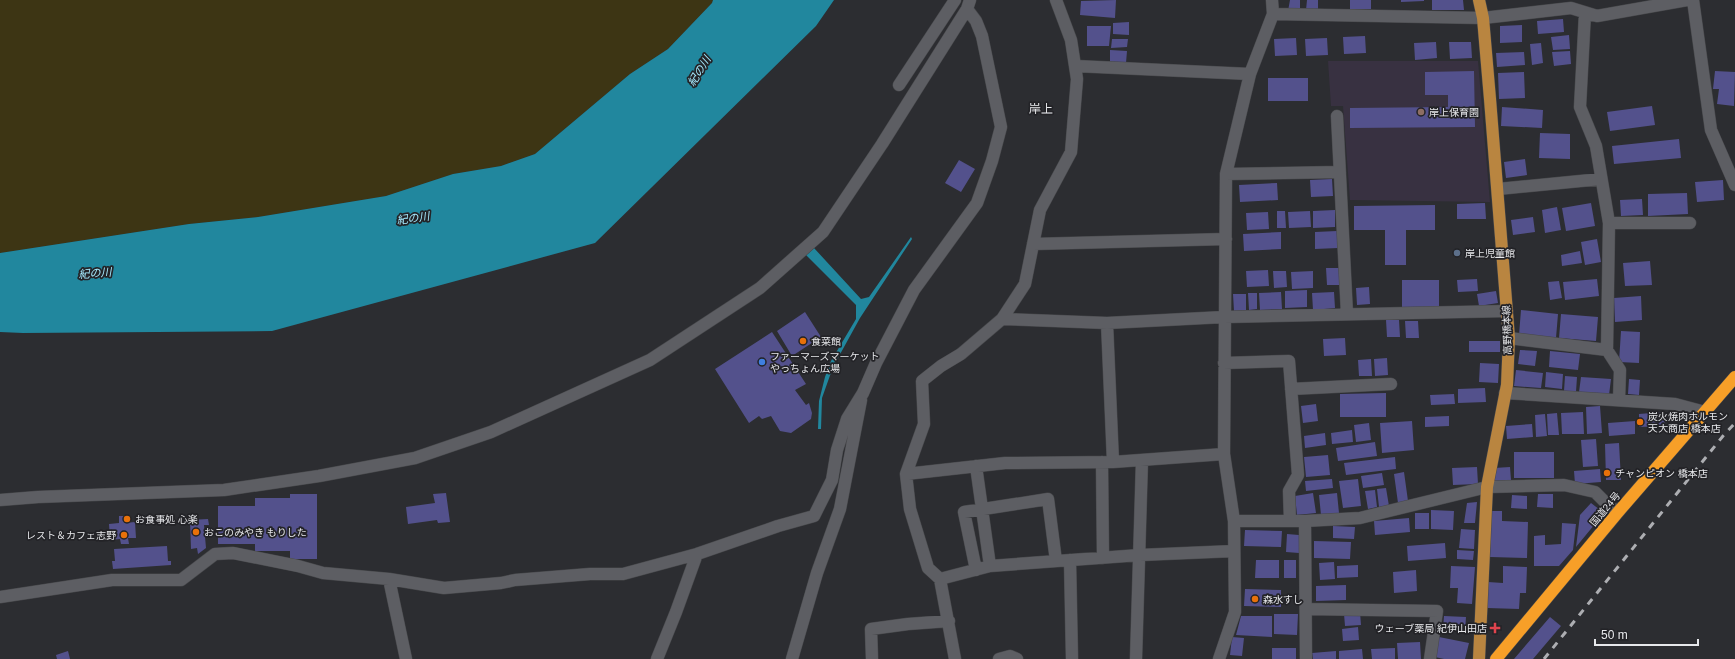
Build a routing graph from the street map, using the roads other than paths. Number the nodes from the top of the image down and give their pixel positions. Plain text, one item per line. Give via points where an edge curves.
1 (955, 0) edge
2 (1056, 0) edge
3 (1266, 0) edge
4 (1272, 0) edge
5 (1479, 0) edge
6 (1687, 0) edge
7 (1693, 0) edge
8 (969, 4) edge
9 (1585, 13) junction
10 (1273, 14) junction
11 (1483, 18) junction
12 (1075, 66) junction
13 (1250, 74) junction
14 (899, 85) dead end
15 (1337, 116) dead end
16 (1340, 172) junction
17 (1226, 174) junction
18 (1601, 179) junction
19 (1735, 185) edge
20 (1498, 189) junction
21 (1690, 222) dead end
22 (1609, 223) junction
23 (1226, 240) junction
24 (1033, 244) junction
25 (1507, 311) junction
26 (1347, 314) junction
27 (1224, 317) junction
28 (1002, 320) junction
29 (1107, 323) junction
30 (1509, 338) junction
31 (1607, 350) junction
32 (1224, 363) junction
33 (1735, 377) edge
34 (1390, 384) dead end
35 (1291, 389) junction
36 (862, 393) junction
37 (1505, 393) junction
38 (1619, 400) junction
39 (1705, 412) junction
40 (1224, 454) junction
41 (1142, 460) junction
42 (1107, 462) junction
43 (976, 466) junction
44 (906, 474) junction
45 (1487, 487) junction
46 (0, 500) edge
47 (982, 509) junction
48 (1619, 511) junction
49 (1234, 521) junction
50 (1290, 521) junction
51 (1305, 521) junction
52 (1234, 551) junction
53 (697, 554) junction
54 (1140, 555) junction
55 (1103, 558) junction
56 (1070, 560) junction
57 (1056, 561) junction
58 (990, 566) junction
59 (976, 570) junction
60 (389, 579) junction
61 (940, 579) junction
62 (0, 597) edge
63 (1306, 609) junction
64 (949, 621) junction
65 (406, 659) edge
66 (656, 659) edge
67 (792, 659) edge
68 (872, 659) edge
69 (955, 659) edge
70 (999, 659) edge
71 (1017, 659) edge
72 (1072, 659) edge
73 (1136, 659) edge
74 (1219, 659) edge
75 (1306, 659) edge
76 (1430, 659) edge
77 (1478, 659) edge
78 (1496, 659) edge

1 - 14 street
2 - 12 street via 1071,40
3 - 4 street
4 - 10 street
5 - 11 main road, 高野橋本線
6 - 9 street via 1597,16
7 - 19 street via 1711,130
8 - 36 street via 982,36 1001,127 992,161 977,203 914,290
8 - 46 street via 882,144 823,232 760,288 650,360 491,432 415,458 224,490
9 - 11 street via 1570,8
9 - 18 street via 1580,107 1596,146
10 - 11 street
10 - 13 street
11 - 20 main road, 高野橋本線
12 - 13 street
12 - 24 street via 1077,79 1071,152 1040,210
13 - 17 street
15 - 16 street
16 - 17 street
16 - 26 street
17 - 23 street
18 - 20 street
18 - 22 street
20 - 25 main road, 高野橋本線
21 - 22 street
22 - 31 street
23 - 24 street
23 - 27 street
24 - 28 street via 1025,284
25 - 26 street
25 - 30 main road, 高野橋本線
26 - 27 street
27 - 29 street
27 - 32 street
28 - 29 street
28 - 44 street via 961,354 922,381 924,424
29 - 42 street
30 - 31 street
30 - 37 main road, 高野橋本線
31 - 38 street via 1620,370
32 - 35 street via 1289,361
32 - 40 street
33 - 39 highway, 国道24号
34 - 35 street
35 - 50 street via 1298,475 1289,491
36 - 53 street via 847,418 837,450 832,480 814,516
36 - 67 street via 840,509 817,573
37 - 38 street
37 - 45 main road, 高野橋本線
38 - 39 street via 1676,404
39 - 48 highway, 国道24号
40 - 41 street
40 - 49 street
41 - 42 street
41 - 54 street
42 - 43 street via 1005,463
42 - 55 street
43 - 44 street
43 - 47 street
44 - 61 street via 910,508 928,568
45 - 48 street via 1564,485 1595,492 1611,508
45 - 51 street via 1360,518
45 - 77 main road, 高野橋本線
47 - 57 street via 1048,499
47 - 58 street
47 - 59 street via 964,512
48 - 78 highway, 国道24号
49 - 50 street
49 - 52 street
50 - 51 street
51 - 63 street
52 - 54 street
52 - 74 street via 1235,612
53 - 60 street via 623,574 522,579 444,588
53 - 66 street
54 - 55 street
54 - 73 street
55 - 56 street
56 - 57 street
56 - 72 street
57 - 58 street
58 - 59 street
59 - 61 street
60 - 62 street via 323,573 233,553 215,554 181,580 112,580
60 - 65 street
61 - 64 street
63 - 75 street
63 - 76 street via 1437,611
64 - 68 street via 871,629
64 - 69 street
70 - 71 street via 1010,656

